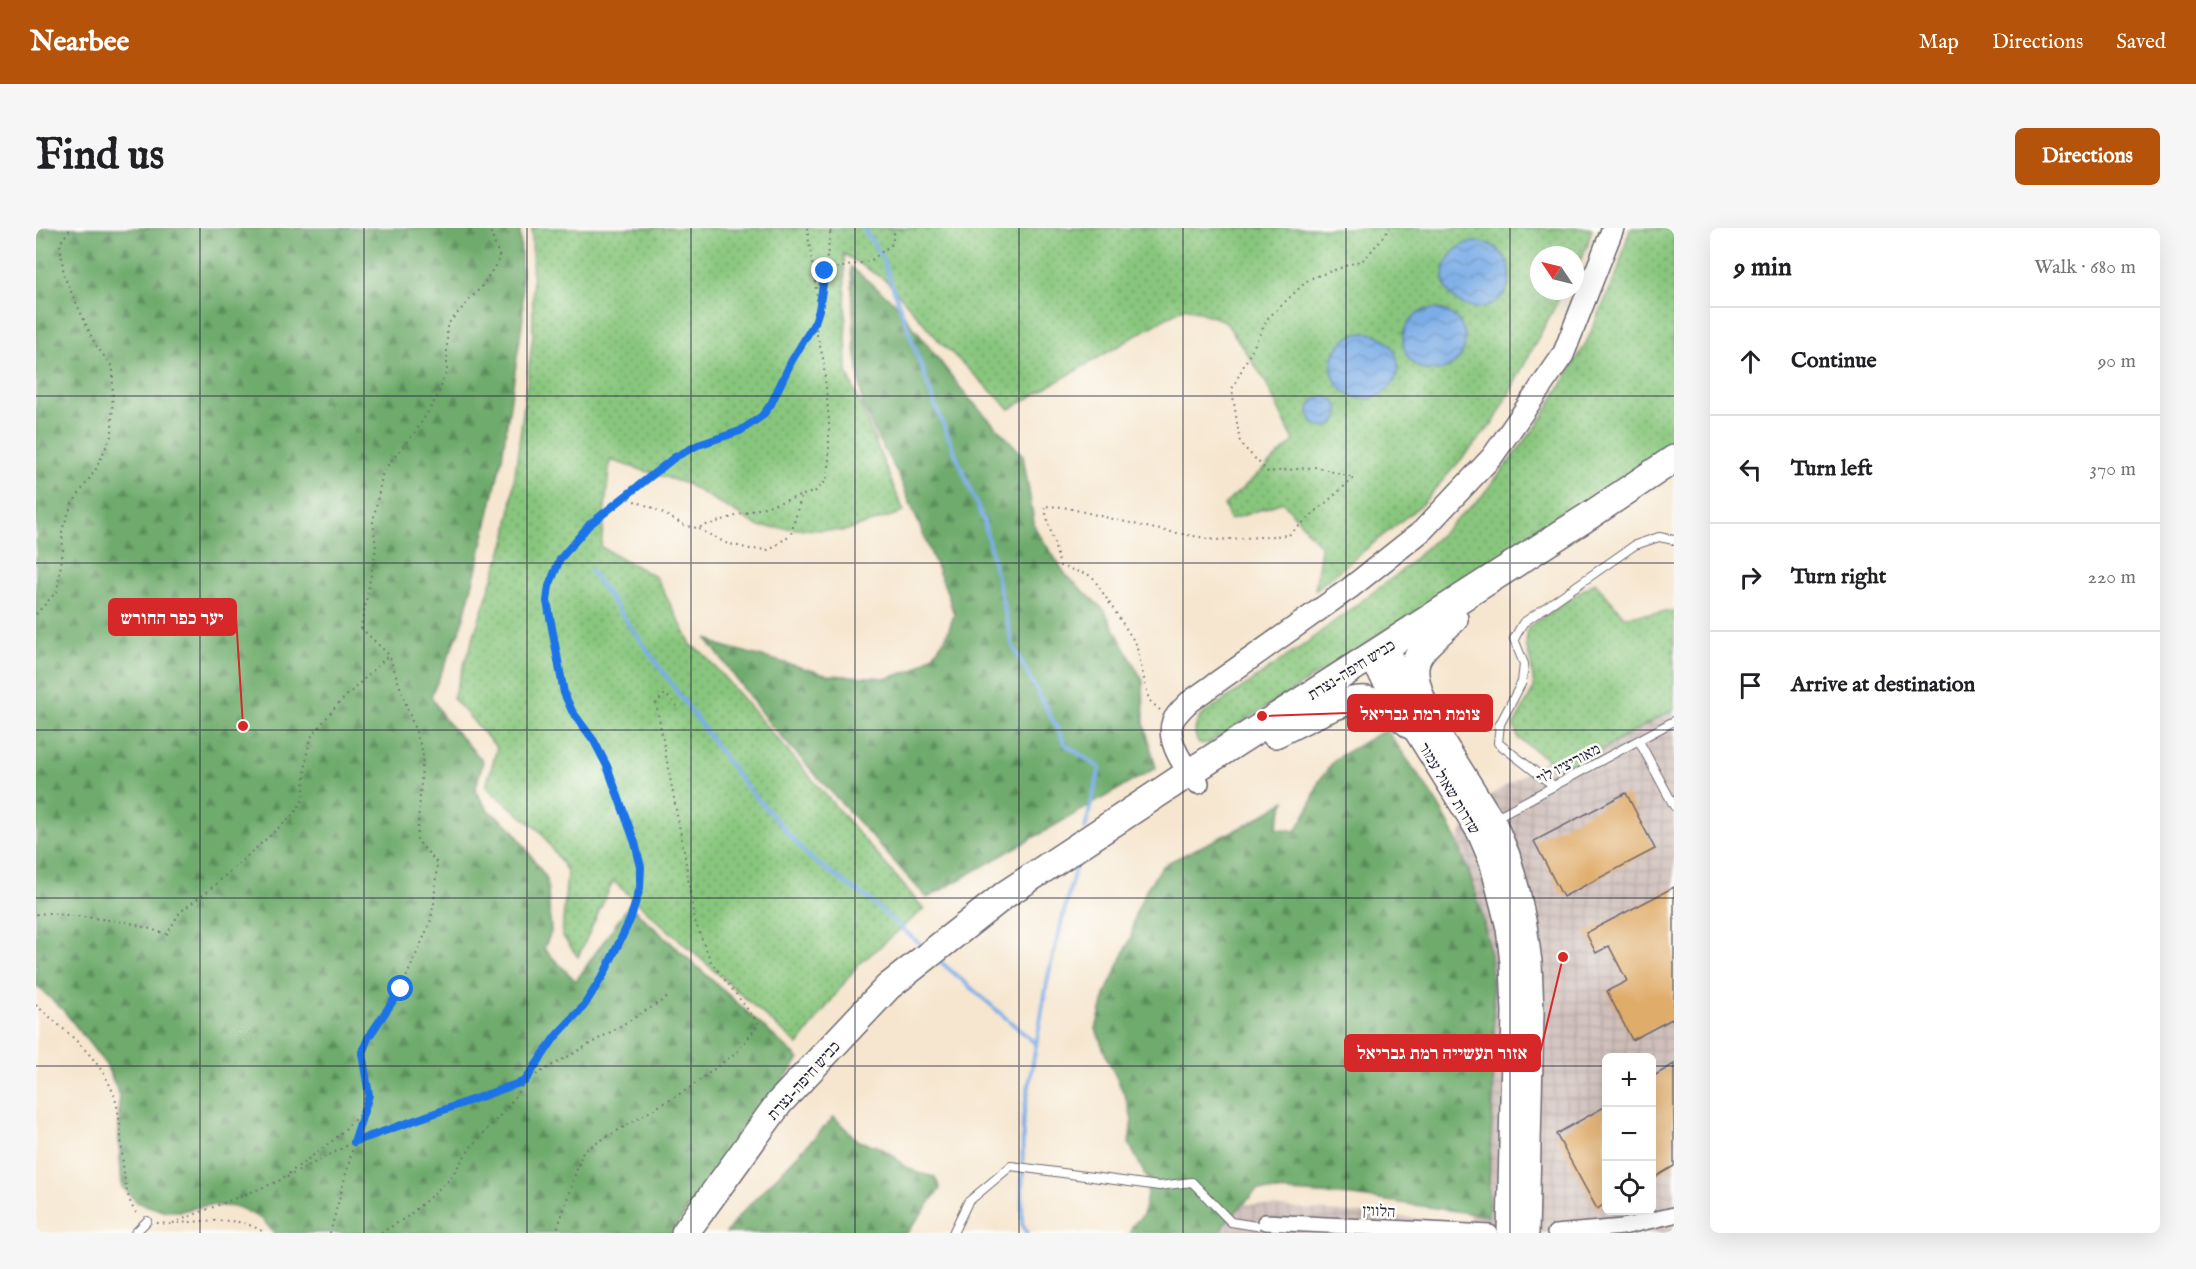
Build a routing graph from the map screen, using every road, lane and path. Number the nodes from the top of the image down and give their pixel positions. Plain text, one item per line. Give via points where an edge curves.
1 (71, 228) edge
2 (489, 228) edge
3 (807, 228) edge
4 (837, 228) edge
5 (895, 228) edge
6 (1390, 228) edge
7 (1613, 228) edge
8 (830, 230) edge
9 (825, 271) junction
10 (819, 310) junction
11 (1674, 459) edge
12 (1674, 472) edge
13 (801, 496) junction
14 (623, 497) junction
15 (698, 528) junction
16 (1674, 540) edge
17 (36, 614) edge
18 (1455, 618) junction
19 (389, 655) junction
20 (1381, 660) junction
21 (677, 706) dead end
22 (1420, 720) junction
23 (1173, 721) junction
24 (1674, 721) edge
25 (1273, 735) junction
26 (1639, 741) junction
27 (1193, 778) junction
28 (1554, 786) junction
29 (1674, 806) edge
30 (1484, 824) junction
31 (36, 914) edge
32 (670, 996) dead end
33 (36, 1005) edge
34 (525, 1081) junction
35 (363, 1111) junction
36 (354, 1142) junction
37 (279, 1181) junction
38 (1674, 1215) edge
39 (147, 1221) junction
40 (173, 1224) junction
41 (1257, 1227) edge
42 (135, 1233) edge
43 (265, 1233) edge
44 (330, 1233) edge
45 (381, 1233) edge
46 (556, 1233) edge
47 (684, 1233) edge
48 (953, 1233) edge
49 (1281, 1233) edge
50 (1490, 1233) edge
51 (1508, 1233) edge
52 (1528, 1233) edge
53 (1555, 1233) edge

1 - 17 path via 60,243 64,276 95,344 113,368 111,434 62,530 57,591
2 - 19 path via 500,258 482,286 447,325 447,371 437,397 416,431 383,471 361,628
3 - 10 path
4 - 8 path
5 - 9 path via 892,244 870,261
6 - 23 path via 1365,259 1309,279 1268,318 1233,389 1240,443 1268,472 1316,467 1354,478 1289,535 1216,540 1044,506 1060,566 1092,576 1136,644 1149,700
7 - 23 street via 1563,355 1492,458 1422,531 1350,588 1189,702
8 - 9 path
9 - 10 path
10 - 13 path via 816,331 823,358 829,420 829,466 826,481 816,491
10 - 14 path via 762,416 740,431 675,457
11 - 20 highway, כביש חיפה-נצרת
12 - 18 highway, כביש חיפה-נצרת
13 - 15 path
13 - 15 path via 791,534 770,550 726,543
14 - 15 path
14 - 34 path via 589,525 560,559 547,601 564,693 607,766 635,843 641,867 640,888 630,920 604,974
16 - 28 lane via 1659,537 1635,545 1523,623 1514,639 1524,663 1522,682 1500,724 1498,743
18 - 20 highway, כביש חיפה-נצרת
18 - 22 highway via 1421,649 1416,660 1413,671
19 - 31 path via 336,706 312,736 303,800 294,814 180,912 167,934 127,922
19 - 35 path via 423,753 417,840 437,863 430,923 401,989 362,1053 369,1095
20 - 22 street, שדרות שאול עמור
20 - 25 highway, כביש חיפה-נצרת
20 - 27 highway, כביש חיפה-נצרת
21 - 46 path via 665,694 656,703 694,919 711,962 759,1024 738,1051 688,1089 583,1151
22 - 25 highway via 1369,700 1351,700
22 - 30 street, שדרות שאול עמור
23 - 27 street via 1175,747
24 - 26 lane, מאוריציו לוי
25 - 27 highway, כביש חיפה-נצרת
26 - 28 lane, מאוריציו לוי
26 - 29 lane
27 - 47 highway, כביש חיפה-נצרת via 1006,894 888,987 779,1103
28 - 30 lane, מאוריציו לוי
30 - 51 street, שדרות שאול עמור via 1511,963
30 - 52 street, שדרות שאול עמור via 1509,855 1527,925 1531,962
32 - 34 path
33 - 39 path via 83,1047 112,1090 118,1107 128,1200 136,1214
34 - 36 path
34 - 45 path via 449,1180
35 - 36 path
35 - 37 path via 336,1138
36 - 37 path
36 - 44 path
37 - 40 path
38 - 53 street via 1623,1227
39 - 40 path
39 - 42 lane
40 - 43 path via 231,1220
41 - 48 lane via 1231,1222 1192,1182 1159,1186 1011,1166 968,1202
41 - 49 lane via 1276,1226
41 - 50 street, הלווין

